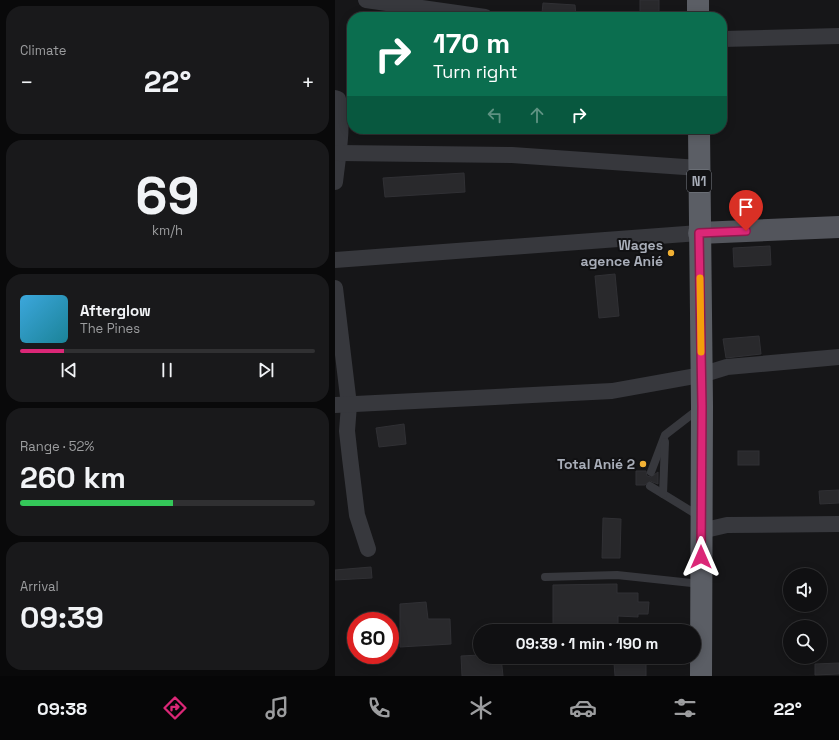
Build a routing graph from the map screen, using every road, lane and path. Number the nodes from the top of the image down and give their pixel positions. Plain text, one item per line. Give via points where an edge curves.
1 (366, 0) edge
2 (698, 0) edge
3 (450, 12) edge
4 (698, 12) edge
5 (839, 36) edge
6 (727, 39) edge
7 (335, 98) edge
8 (699, 134) edge
9 (339, 153) junction
10 (699, 168) junction
11 (335, 182) edge
12 (839, 227) edge
13 (699, 233) junction
14 (335, 260) edge
15 (335, 288) edge
16 (839, 357) edge
17 (701, 375) junction
18 (342, 405) edge
19 (702, 406) junction
20 (665, 435) junction
21 (651, 472) dead end
22 (650, 486) dead end
23 (663, 494) junction
24 (701, 524) junction
25 (839, 524) edge
26 (368, 549) dead end
27 (545, 577) dead end
28 (701, 584) junction
29 (701, 676) edge

1 - 3 street
2 - 4 highway
5 - 6 street
7 - 9 street via 339,99 340,108
8 - 10 highway, N1
9 - 10 street via 512,155
9 - 11 street
10 - 13 highway, N1
12 - 13 main road
13 - 14 street
13 - 17 highway, N1
15 - 18 street
16 - 17 street via 727,367
17 - 18 street via 612,391
17 - 19 highway, N1
18 - 26 street via 357,514
19 - 20 lane
19 - 24 highway, N1
20 - 21 lane
20 - 23 lane
22 - 23 lane
23 - 24 lane
24 - 25 street
24 - 28 highway, N1
27 - 28 lane via 617,575
28 - 29 highway, N1

